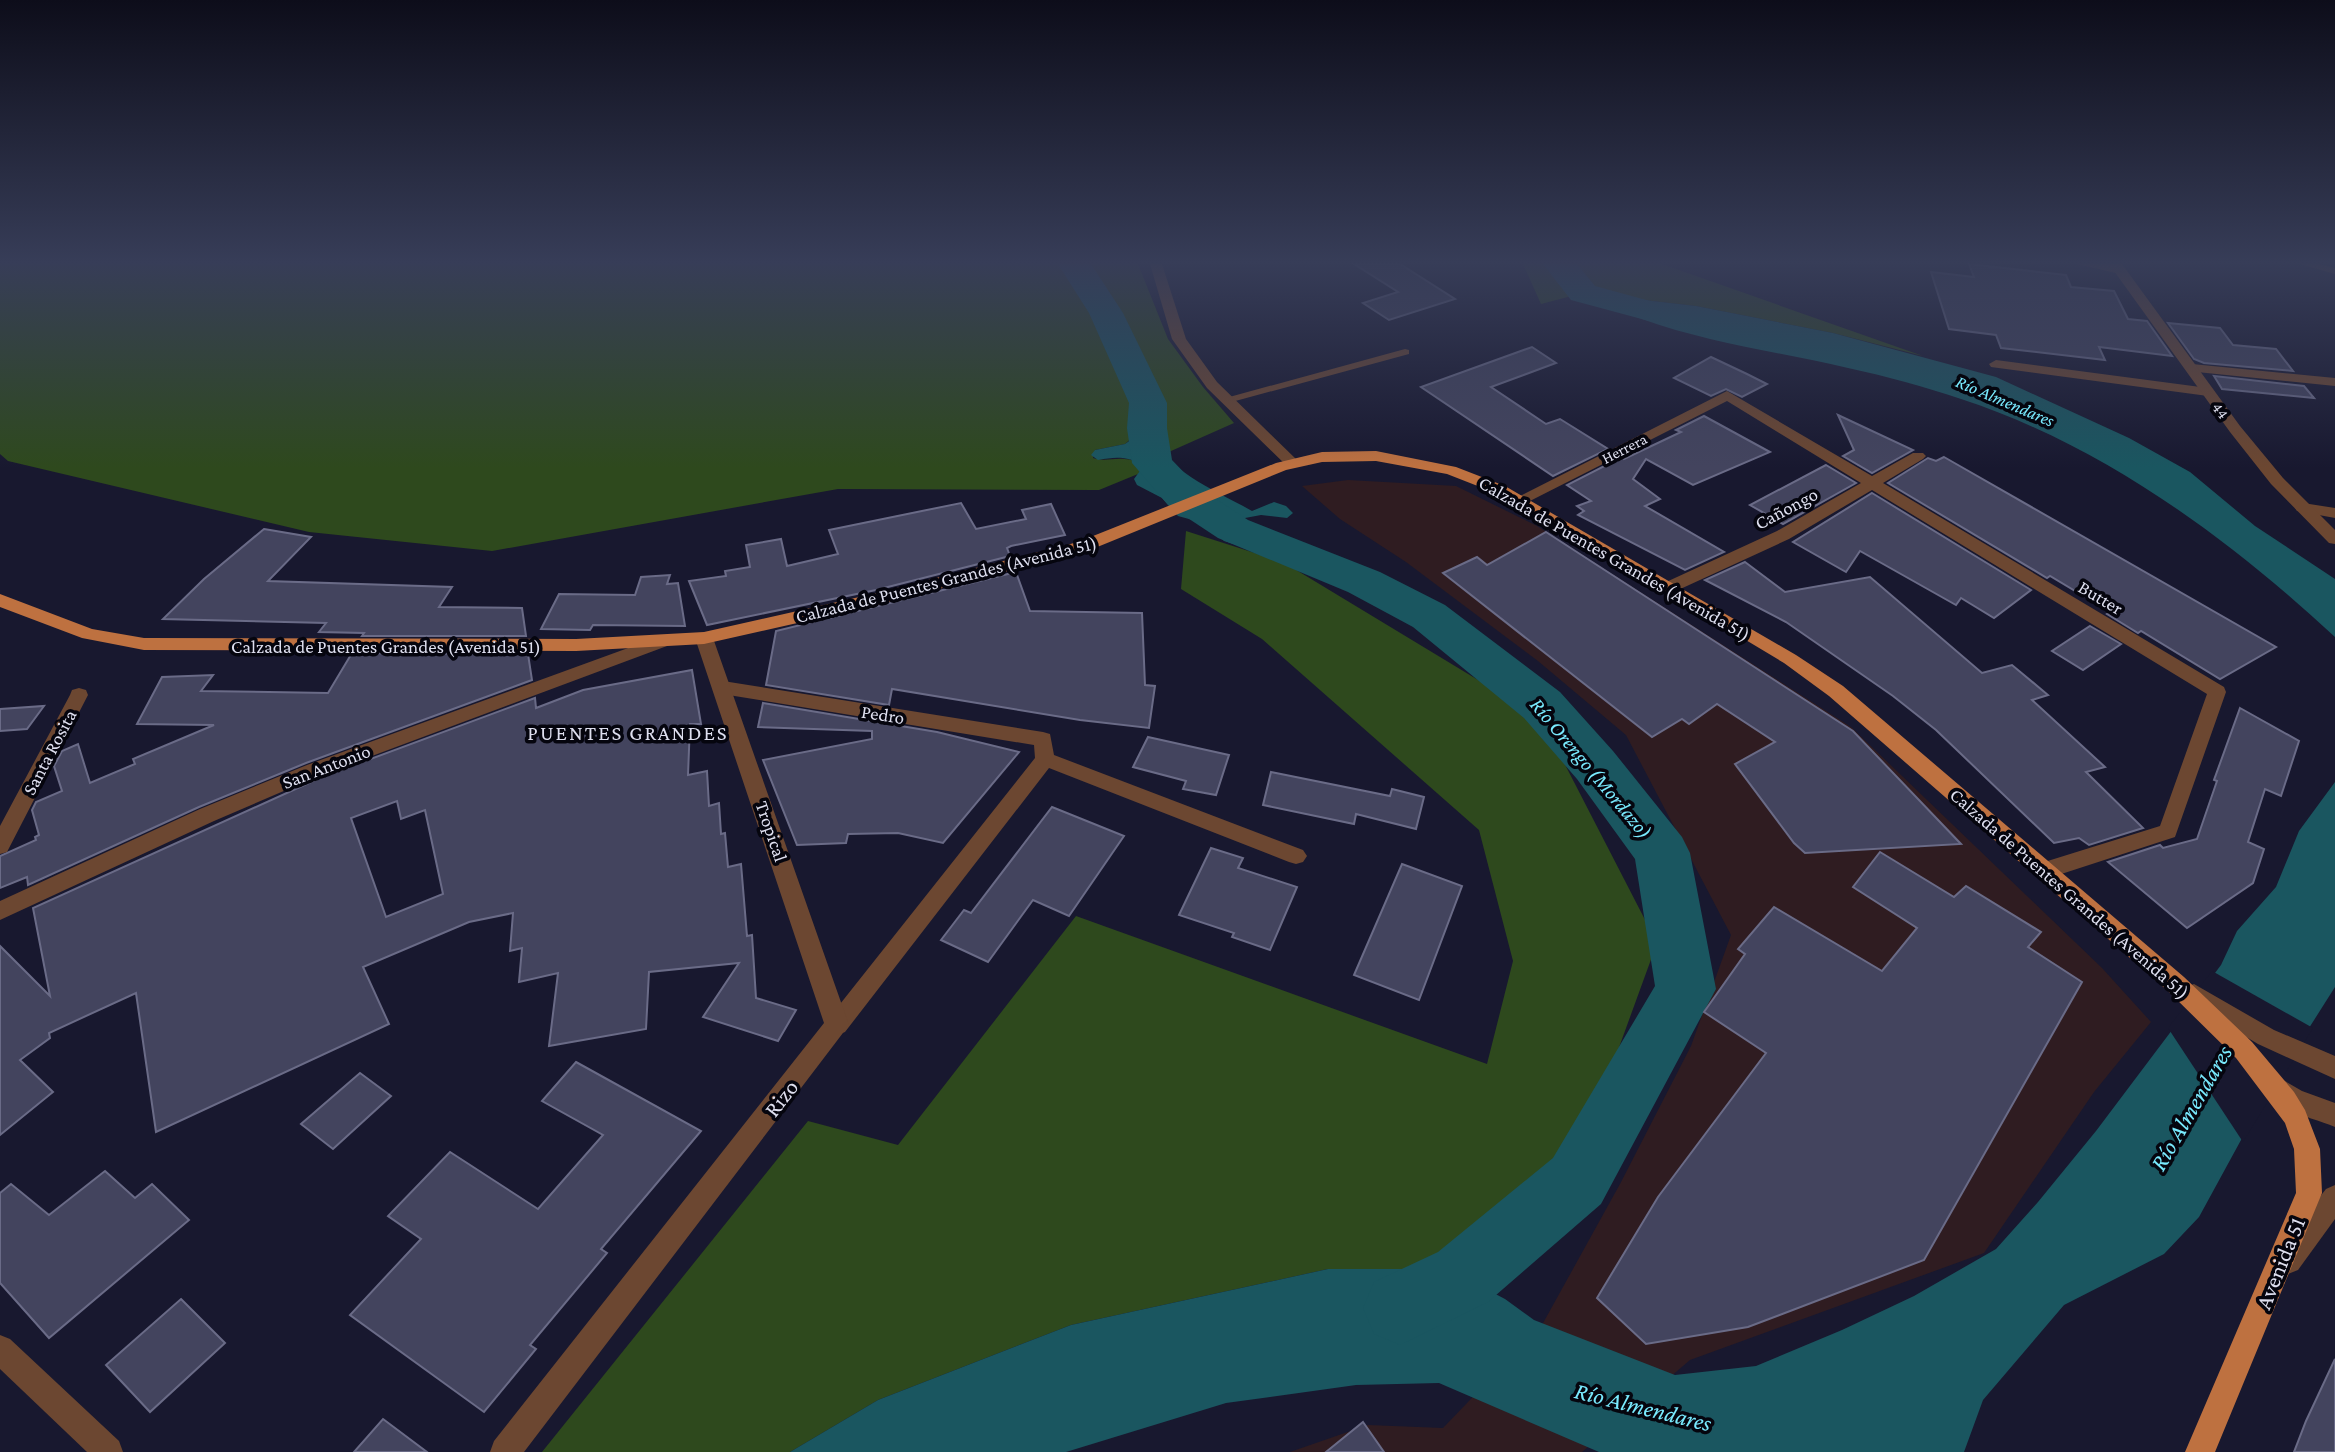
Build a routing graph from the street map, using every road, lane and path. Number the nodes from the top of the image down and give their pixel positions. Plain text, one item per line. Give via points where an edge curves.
1 (1178, 332) edge
2 (2165, 332) edge
3 (1405, 352) dead end
4 (1996, 364) dead end
5 (2192, 368) junction
6 (2335, 382) edge
7 (2208, 392) junction
8 (1727, 396) joint
9 (1228, 399) junction
10 (1918, 456) dead end
11 (1293, 464) junction
12 (1873, 484) junction
13 (1520, 500) junction
14 (2303, 508) junction
15 (2335, 513) edge
16 (2335, 539) edge
17 (1670, 587) junction
18 (0, 600) edge
19 (704, 638) junction
20 (661, 642) junction
21 (723, 688) junction
22 (79, 695) dead end
23 (1044, 749) junction
24 (0, 846) edge
25 (1296, 856) dead end
26 (2046, 870) junction
27 (0, 911) edge
28 (2176, 984) junction
29 (837, 1025) junction
30 (2335, 1068) edge
31 (2265, 1075) joint
32 (2303, 1112) junction
33 (2335, 1115) edge
34 (2307, 1149) junction
35 (2335, 1198) edge
36 (2277, 1274) junction
37 (0, 1349) edge
38 (2204, 1450) edge
39 (108, 1452) edge
40 (505, 1452) edge

1 - 9 street via 1212,384
2 - 5 street, 44
3 - 9 lane
4 - 7 street
5 - 6 street
5 - 7 street, 44
7 - 14 street, 44
8 - 12 street, Butter
8 - 13 street, Herrera
9 - 11 street
10 - 12 street, Cañongo
11 - 13 main road, Calzada de Puentes Grandes (Avenida 51) via 1351,455 1401,458 1479,480
11 - 19 main road, Calzada de Puentes Grandes (Avenida 51) via 1084,546
12 - 17 street, Cañongo via 1783,535
12 - 26 street, Butter via 2217,692 2168,831
13 - 17 main road, Calzada de Puentes Grandes (Avenida 51)
14 - 15 street
14 - 16 street, 44
17 - 26 main road, Calzada de Puentes Grandes (Avenida 51) via 1836,691
18 - 20 main road, Calzada de Puentes Grandes (Avenida 51) via 111,642 361,646
19 - 20 main road, Calzada de Puentes Grandes (Avenida 51)
19 - 21 street, Tropical
20 - 27 street, San Antonio via 307,773
21 - 23 street, Pedro
21 - 29 street, Tropical
22 - 24 street, Santa Rosita
23 - 25 street, Pedro
23 - 29 street, Rizo
26 - 28 main road, Calzada de Puentes Grandes (Avenida 51)
28 - 30 street via 2266,1037
28 - 31 main road, Calzada de Puentes Grandes (Avenida 51)
29 - 40 street, Rizo
31 - 32 main road, Avenida 51
32 - 33 street
32 - 34 main road, Avenida 51
33 - 34 street via 2313,1132
34 - 36 main road, Avenida 51 via 2309,1193
35 - 36 street
36 - 38 main road, Avenida 51
37 - 39 street

